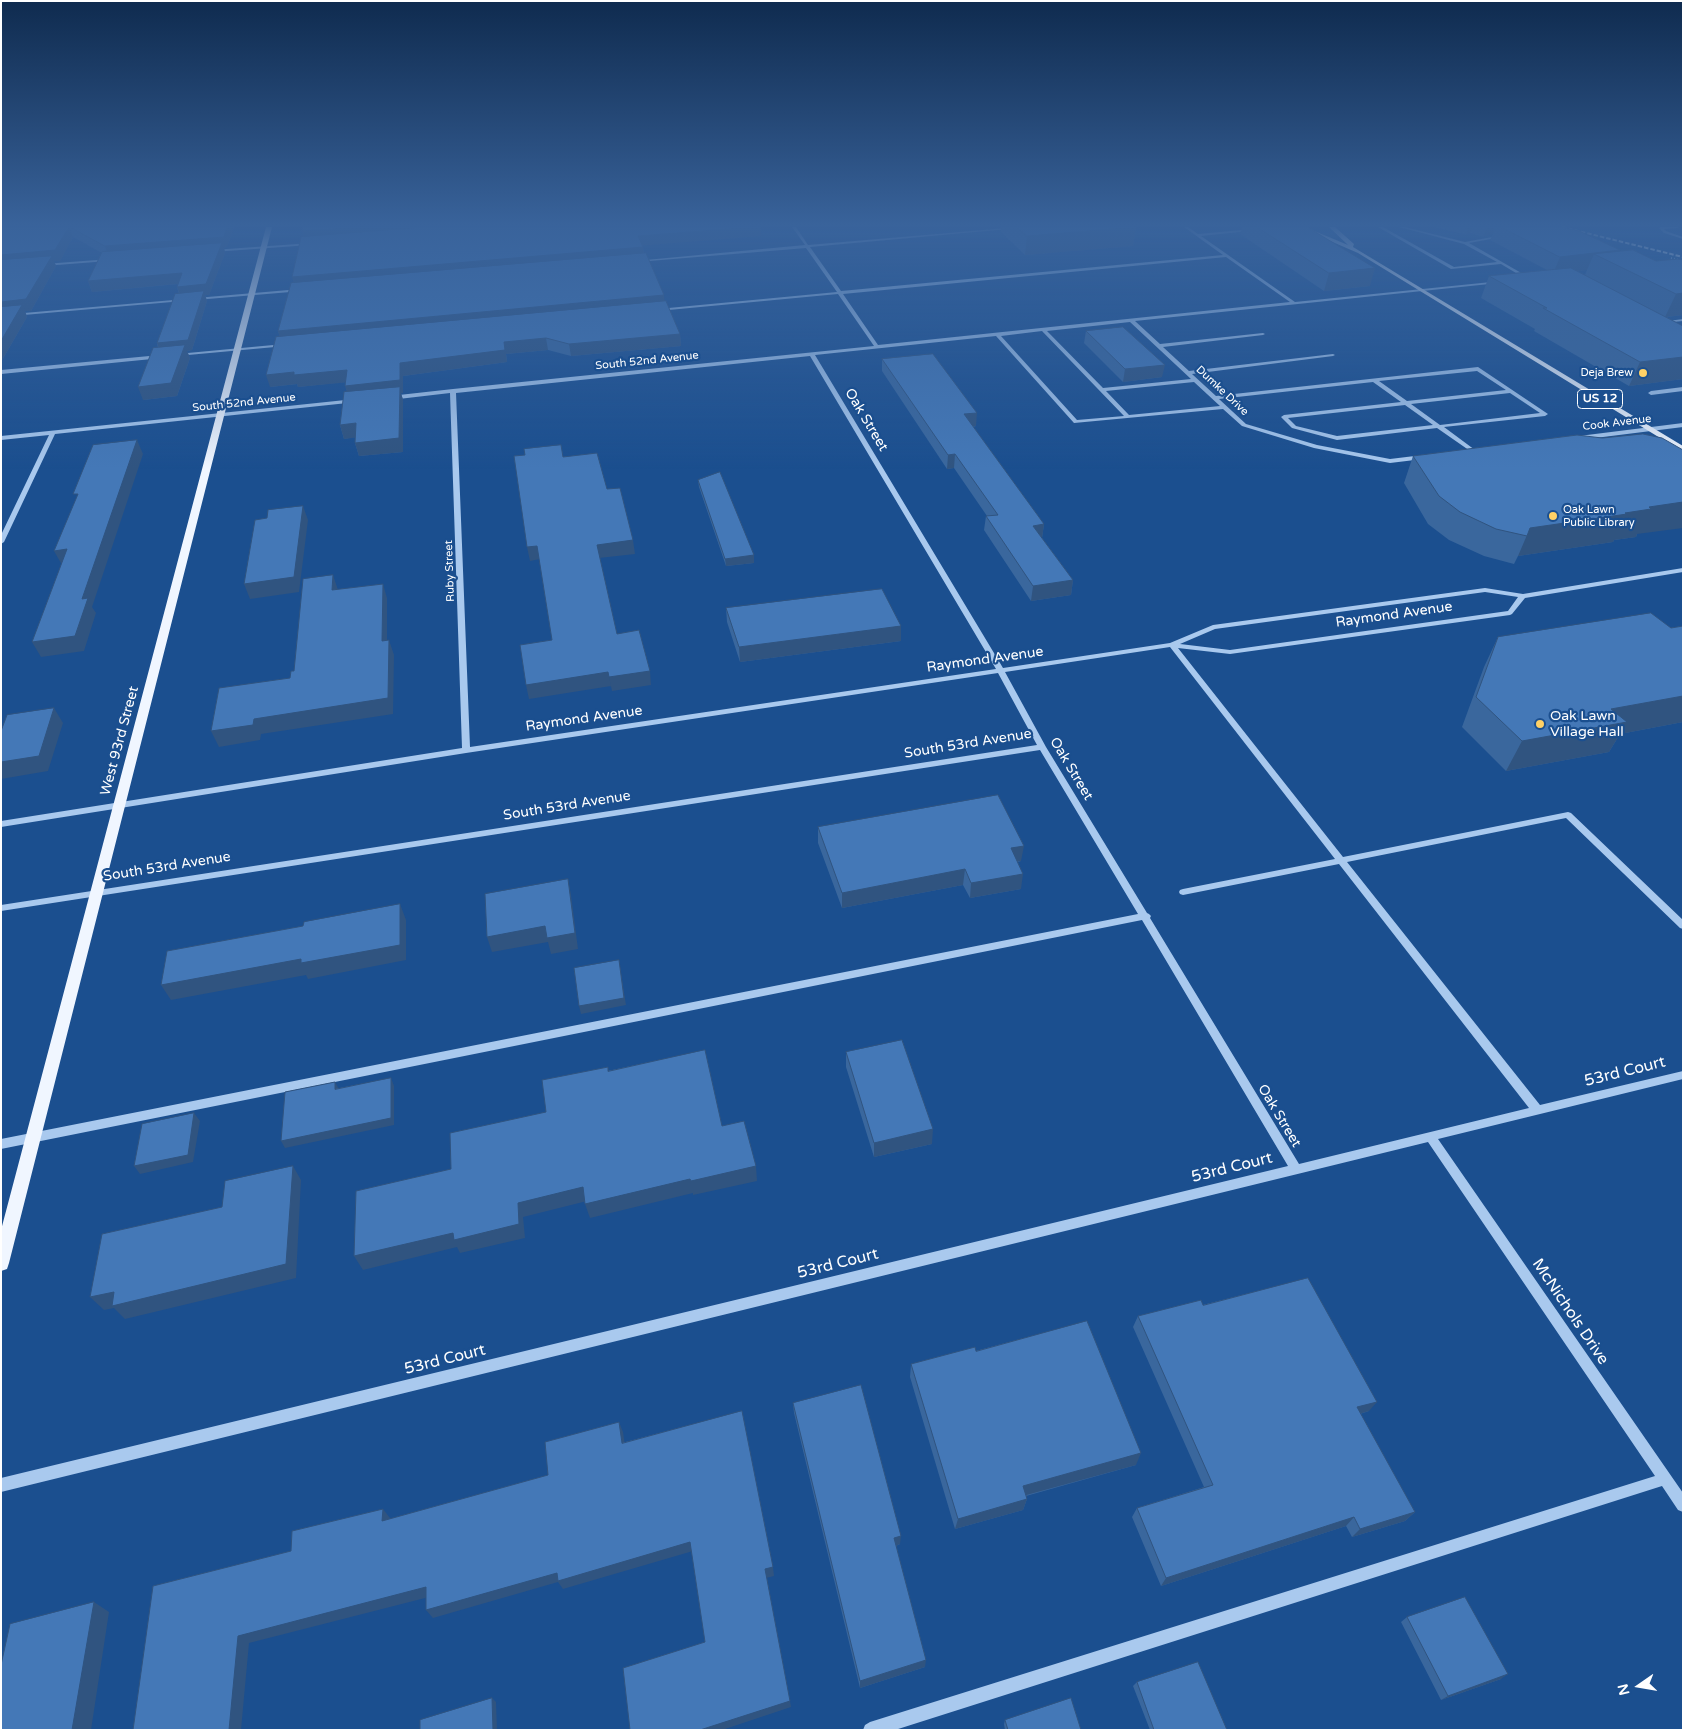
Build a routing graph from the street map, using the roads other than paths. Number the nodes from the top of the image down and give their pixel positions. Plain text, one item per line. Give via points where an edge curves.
1 (95, 308) edge
2 (248, 308) edge
3 (677, 308) edge
4 (850, 308) edge
5 (1248, 308) edge
6 (1452, 308) edge
7 (652, 310) edge
8 (1, 316) edge
9 (1131, 320) junction
10 (1656, 320) edge
11 (1683, 320) edge
12 (1042, 330) junction
13 (997, 334) junction
14 (1263, 334) dead end
15 (287, 345) edge
16 (1159, 346) junction
17 (877, 347) junction
18 (237, 350) junction
19 (812, 354) junction
20 (1333, 355) dead end
21 (1, 372) edge
22 (1188, 373) junction
23 (1196, 380) junction
24 (1375, 380) junction
25 (1683, 389) edge
26 (1102, 390) junction
27 (453, 391) junction
28 (1511, 391) junction
29 (1651, 393) edge
30 (385, 398) edge
31 (1215, 398) junction
32 (366, 400) edge
33 (1406, 403) junction
34 (1225, 407) junction
35 (220, 415) junction
36 (1128, 417) junction
37 (1683, 425) edge
38 (1439, 426) junction
39 (1649, 429) junction
40 (53, 433) junction
41 (1, 438) edge
42 (1571, 439) edge
43 (1483, 450) edge
44 (1683, 450) edge
45 (1473, 451) junction
46 (1464, 452) edge
47 (1427, 457) edge
48 (1, 542) edge
49 (1683, 570) edge
50 (1523, 596) junction
51 (1172, 646) junction
52 (1001, 671) junction
53 (1042, 747) junction
54 (466, 750) junction
55 (119, 805) junction
56 (1, 824) edge
57 (1341, 860) junction
58 (97, 892) junction
59 (1183, 892) dead end
60 (1, 908) edge
61 (1146, 916) junction
62 (1683, 926) edge
63 (1683, 1075) edge
64 (1537, 1110) junction
65 (1430, 1136) junction
66 (34, 1137) junction
67 (1, 1144) edge
68 (1296, 1169) junction
69 (1, 1263) edge
70 (1665, 1480) junction
71 (1, 1485) edge
72 (1683, 1505) edge
73 (870, 1730) edge

1 - 8 street
2 - 18 main road, West 93rd Street
3 - 7 street
4 - 17 street
5 - 9 street, South 52nd Avenue
6 - 39 main road, US 12
9 - 12 street, South 52nd Avenue
9 - 16 street, Dumke Drive
10 - 11 street
12 - 13 street, South 52nd Avenue
12 - 26 street
13 - 17 street, South 52nd Avenue
13 - 36 street via 1076,422
14 - 16 street
15 - 18 street
16 - 22 street, Dumke Drive
17 - 19 street, South 52nd Avenue
18 - 21 street
18 - 35 main road, West 93rd Street
19 - 27 street, South 52nd Avenue
19 - 52 street, Oak Street
20 - 22 street
22 - 23 street, Dumke Drive
23 - 26 street
23 - 31 street, Dumke Drive
24 - 28 street via 1478,370
24 - 31 street
24 - 33 street
25 - 29 street
26 - 36 street
27 - 30 street, South 52nd Avenue
27 - 54 street, Ruby Street
28 - 33 street
28 - 38 street via 1545,414
31 - 34 street, Dumke Drive
32 - 35 street, South 52nd Avenue
33 - 38 street
33 - 38 street via 1284,417 1294,427 1337,438
34 - 36 street
34 - 47 street, Dumke Drive via 1244,425 1316,447 1390,462
35 - 40 street, South 52nd Avenue
35 - 55 main road, West 93rd Street
37 - 39 street, Cook Avenue
38 - 45 street
39 - 42 street, Cook Avenue
39 - 44 main road, US 12
40 - 41 street, South 52nd Avenue
40 - 48 street
43 - 45 street
45 - 46 street
49 - 50 street, Raymond Avenue
50 - 51 street, Raymond Avenue via 1485,590 1213,627
50 - 51 street, Raymond Avenue via 1510,613 1230,652
51 - 52 street, Raymond Avenue
51 - 57 street
52 - 53 street, Oak Street
52 - 54 street, Raymond Avenue
53 - 58 street, South 53rd Avenue
53 - 61 street, Oak Street
54 - 55 street, Raymond Avenue
55 - 56 street, Raymond Avenue
55 - 58 main road, West 93rd Street
57 - 59 street
57 - 62 street via 1568,814
57 - 64 street
58 - 60 street, South 53rd Avenue
58 - 66 main road, West 93rd Street
61 - 66 street
61 - 68 street, Oak Street
63 - 64 street, 53rd Court
64 - 65 street, 53rd Court
65 - 68 street, 53rd Court
65 - 70 street, McNichols Drive
66 - 67 street
66 - 69 main road, West 93rd Street
68 - 71 street, 53rd Court
70 - 72 street, McNichols Drive
70 - 73 street

